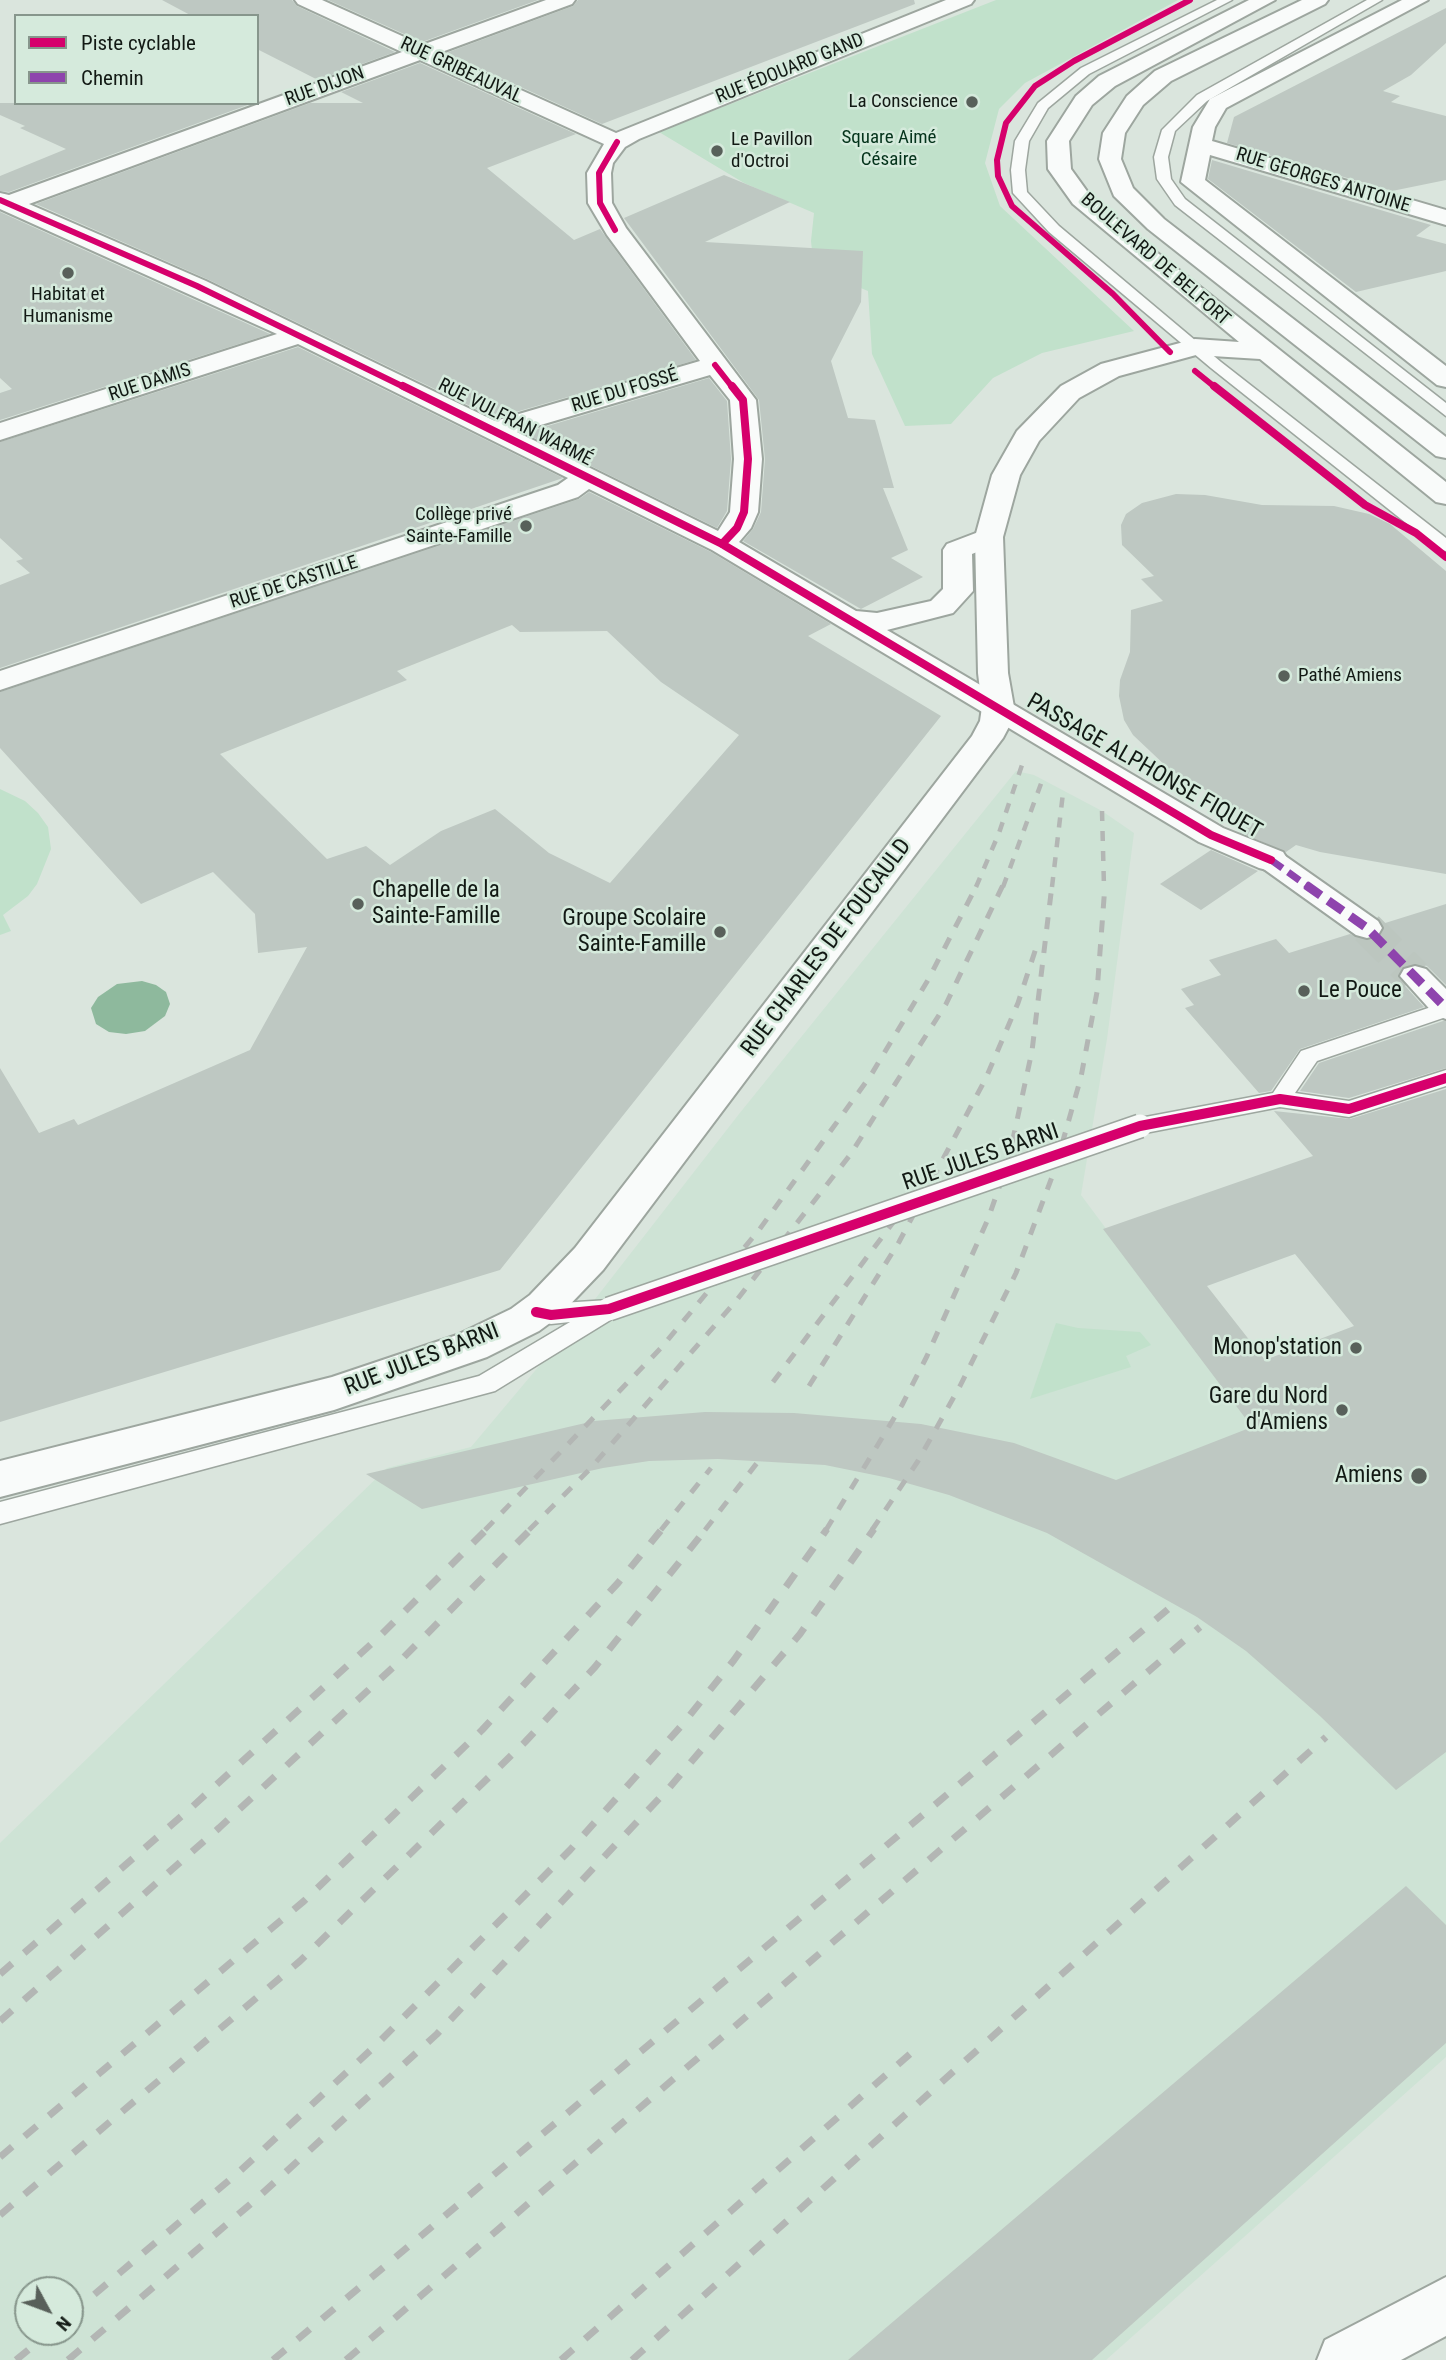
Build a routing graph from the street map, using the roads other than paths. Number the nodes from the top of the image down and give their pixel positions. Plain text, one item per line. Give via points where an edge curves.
1 (305, 0) edge
2 (565, 0) edge
3 (964, 0) edge
4 (1226, 0) edge
5 (1265, 0) edge
6 (1318, 0) edge
7 (1376, 0) edge
8 (1418, 0) edge
9 (421, 52) junction
10 (617, 142) junction
11 (1200, 145) junction
12 (3, 202) edge
13 (1446, 218) edge
14 (300, 335) junction
15 (1311, 342) junction
16 (1195, 347) junction
17 (1265, 352) junction
18 (715, 365) junction
19 (1216, 365) junction
20 (1446, 379) edge
21 (1446, 411) edge
22 (1037, 428) junction
23 (495, 430) junction
24 (0, 432) edge
25 (1446, 450) edge
26 (586, 479) junction
27 (1446, 496) edge
28 (989, 537) junction
29 (722, 544) junction
30 (1446, 546) edge
31 (853, 620) junction
32 (0, 681) edge
33 (998, 707) junction
34 (1271, 860) joint
35 (1367, 928) tunnel mouth
36 (1415, 976) tunnel mouth
37 (1446, 1008) edge
38 (1446, 1078) edge
39 (1280, 1099) junction
40 (609, 1308) junction
41 (536, 1312) junction
42 (0, 1479) edge
43 (0, 1513) edge
44 (1446, 2305) edge
45 (1345, 2360) edge

1 - 9 street, RUE GRIBEAUVAL
2 - 9 street, RUE DIJON
3 - 10 street, RUE ÉDOUARD GAND
4 - 16 lane via 1086,71 1043,107 1022,141 1017,170 1020,193 1054,229
5 - 17 street, BOULEVARD DE BELFORT via 1107,81 1084,100 1058,141 1060,169 1081,199
6 - 15 street, BOULEVARD DE BELFORT via 1163,76 1135,101 1114,133 1110,159 1122,191 1156,224
7 - 21 lane via 1202,99 1169,130 1161,157 1164,179 1180,202
8 - 11 street via 1218,104 1204,127
9 - 10 street, RUE GRIBEAUVAL
9 - 12 street, RUE DIJON
10 - 18 street via 599,173 600,203 651,281
11 - 13 street, RUE GEORGES ANTOINE
11 - 20 street via 1193,181
12 - 14 street, RUE VULFRAN WARMÉ
14 - 23 street, RUE VULFRAN WARMÉ
14 - 24 street, RUE DAMIS
15 - 17 street
15 - 25 street, BOULEVARD DE BELFORT
16 - 17 street, RUE CHARLES DE FOUCAULD
16 - 19 lane
16 - 22 street, RUE CHARLES DE FOUCAULD via 1086,381
17 - 19 street
17 - 27 street, BOULEVARD DE BELFORT
18 - 23 street, RUE DU FOSSÉ
18 - 29 street via 743,400 748,459 744,512
19 - 22 street via 1120,393
19 - 30 lane
22 - 28 street, RUE CHARLES DE FOUCAULD via 1006,475
23 - 26 street, RUE VULFRAN WARMÉ
26 - 29 street, RUE VULFRAN WARMÉ
26 - 32 street, RUE DE CASTILLE via 568,491
28 - 31 street via 957,550 958,591 942,607 906,618
28 - 33 street, RUE CHARLES DE FOUCAULD
29 - 31 street, RUE VULFRAN WARMÉ
31 - 33 street, RUE VULFRAN WARMÉ
33 - 34 street, PASSAGE ALPHONSE FIQUET via 1211,835
33 - 41 street, RUE CHARLES DE FOUCAULD via 996,721 981,748 589,1259
34 - 35 street
36 - 37 street
37 - 39 lane via 1308,1056
38 - 39 lane, RUE JULES BARNI via 1349,1109
39 - 40 lane, RUE JULES BARNI, bridge via 1140,1126
40 - 41 lane, RUE JULES BARNI via 551,1315
40 - 43 lane via 486,1384
41 - 42 street, RUE JULES BARNI via 472,1346 334,1393
44 - 45 street

